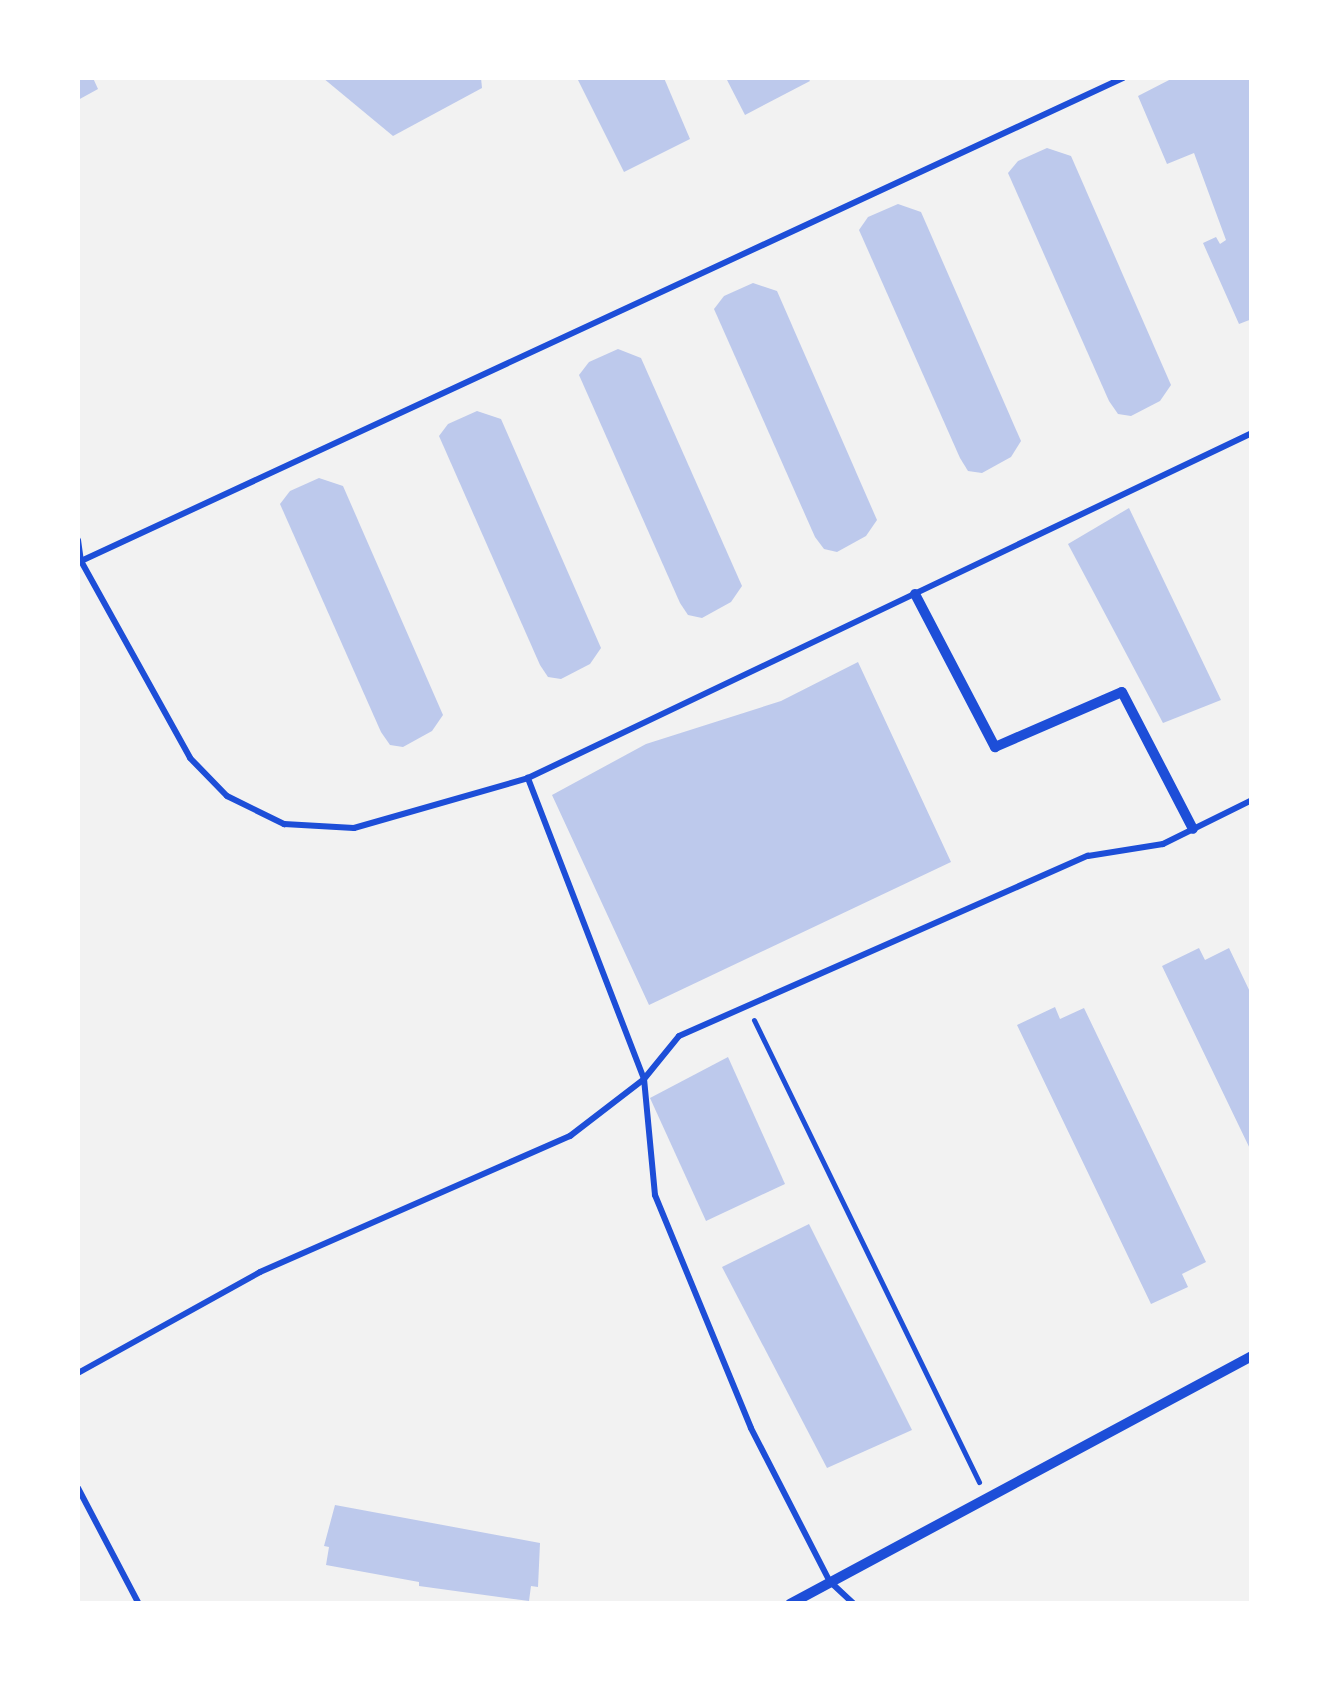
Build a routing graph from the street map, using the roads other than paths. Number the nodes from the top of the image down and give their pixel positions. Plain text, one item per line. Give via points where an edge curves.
1 (1123, 78) edge
2 (1252, 433) edge
3 (78, 540) edge
4 (82, 562) junction
5 (915, 594) junction
6 (528, 778) junction
7 (1252, 800) edge
8 (1193, 829) junction
9 (644, 1079) junction
10 (1252, 1356) edge
11 (78, 1373) edge
12 (78, 1488) edge
13 (830, 1582) junction
14 (138, 1604) edge
15 (790, 1604) edge
16 (854, 1604) edge

1 - 4 lane
2 - 5 lane
3 - 4 lane
4 - 6 lane via 190,758 227,796 284,824 354,828
5 - 6 lane
5 - 8 street via 996,747 1122,692
6 - 9 lane
7 - 8 lane
8 - 9 lane via 1162,844 1088,856 679,1036
9 - 11 lane via 570,1136 260,1272
9 - 13 lane via 655,1195 751,1428
10 - 13 street
12 - 14 lane
13 - 15 street
13 - 16 lane

